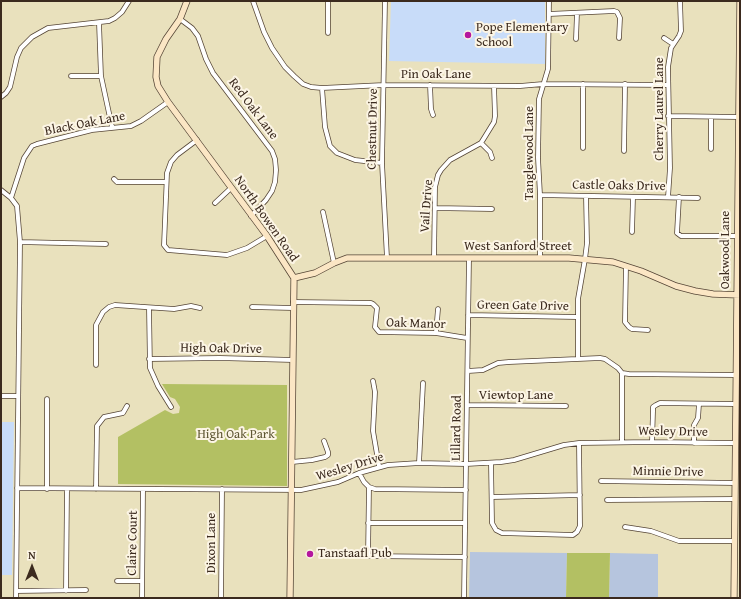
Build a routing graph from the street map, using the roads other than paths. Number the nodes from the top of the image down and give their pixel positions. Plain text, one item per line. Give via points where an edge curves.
1 (129, 1) edge
2 (187, 1) edge
3 (253, 1) edge
4 (328, 1) edge
5 (384, 1) edge
6 (549, 1) edge
7 (680, 1) edge
8 (740, 1) edge
9 (577, 13) junction
10 (549, 14) junction
11 (180, 19) junction
12 (99, 23) junction
13 (740, 29) edge
14 (328, 33) dead end
15 (576, 38) dead end
16 (619, 38) dead end
17 (664, 38) dead end
18 (673, 44) junction
19 (71, 76) dead end
20 (101, 76) junction
21 (543, 84) junction
22 (583, 84) junction
23 (625, 84) junction
24 (668, 84) junction
25 (384, 85) junction
26 (430, 85) junction
27 (494, 86) junction
28 (322, 88) junction
29 (1, 97) edge
30 (168, 102) junction
31 (433, 115) dead end
32 (668, 116) junction
33 (711, 117) junction
34 (738, 117) junction
35 (112, 127) junction
36 (197, 140) junction
37 (481, 143) junction
38 (583, 148) dead end
39 (711, 150) dead end
40 (624, 151) dead end
41 (739, 154) edge
42 (492, 158) dead end
43 (382, 163) junction
44 (114, 179) dead end
45 (166, 182) junction
46 (231, 188) junction
47 (1, 190) edge
48 (540, 195) junction
49 (586, 196) junction
50 (633, 197) junction
51 (668, 197) junction
52 (679, 197) junction
53 (11, 198) junction
54 (698, 198) dead end
55 (215, 203) dead end
56 (435, 208) junction
57 (492, 209) dead end
58 (323, 212) dead end
59 (251, 216) junction
60 (632, 232) dead end
61 (267, 236) junction
62 (737, 236) junction
63 (20, 242) junction
64 (106, 244) dead end
65 (387, 258) junction
66 (434, 258) junction
67 (469, 258) junction
68 (540, 258) junction
69 (585, 259) junction
70 (334, 263) junction
71 (626, 266) junction
72 (294, 278) junction
73 (738, 295) edge
74 (293, 305) junction
75 (252, 307) dead end
76 (149, 308) junction
77 (200, 308) dead end
78 (438, 309) dead end
79 (468, 315) junction
80 (577, 317) junction
81 (648, 330) dead end
82 (436, 333) junction
83 (467, 338) junction
84 (738, 344) edge
85 (578, 359) junction
86 (149, 360) junction
87 (293, 360) junction
88 (96, 365) dead end
89 (468, 371) junction
90 (622, 373) junction
91 (736, 375) junction
92 (373, 381) dead end
93 (423, 383) dead end
94 (1, 396) edge
95 (18, 396) junction
96 (47, 399) dead end
97 (699, 404) junction
98 (736, 404) junction
99 (467, 405) junction
100 (127, 406) dead end
101 (566, 406) dead end
102 (171, 407) dead end
103 (324, 441) dead end
104 (622, 442) junction
105 (652, 442) junction
106 (580, 443) junction
107 (694, 443) junction
108 (735, 443) junction
109 (292, 462) junction
110 (419, 463) junction
111 (491, 463) junction
112 (466, 464) junction
113 (380, 466) junction
114 (359, 473) junction
115 (601, 481) dead end
116 (736, 486) edge
117 (369, 487) junction
118 (17, 488) junction
119 (47, 489) junction
120 (67, 489) junction
121 (96, 489) junction
122 (144, 489) junction
123 (222, 489) junction
124 (291, 489) junction
125 (466, 490) junction
126 (580, 494) junction
127 (492, 497) junction
128 (734, 499) junction
129 (607, 500) dead end
130 (368, 523) junction
131 (465, 523) junction
132 (625, 527) dead end
133 (734, 541) junction
134 (361, 556) dead end
135 (368, 556) junction
136 (465, 557) junction
137 (117, 581) dead end
138 (142, 581) junction
139 (86, 590) dead end
140 (16, 591) junction
141 (66, 591) junction
142 (16, 598) edge
143 (142, 598) edge
144 (221, 598) edge
145 (290, 598) edge
146 (464, 598) edge
147 (734, 598) edge

1 - 12 street via 115,18
2 - 11 street, North Bowen Road
3 - 28 street, Pin Oak Lane via 264,32 285,67 303,84
4 - 14 street
5 - 25 street, Chestnut Drive
6 - 10 street, Tanglewood Lane
7 - 18 street, Cherry Laurel Lane via 680,31
8 - 13 street, Oakwood Lane
9 - 10 street
9 - 15 street
9 - 16 street via 617,12 620,18
10 - 21 street, Tanglewood Lane via 548,69
11 - 30 street, North Bowen Road via 157,57 157,82
11 - 59 street, Red Oak Lane via 198,36 213,73 274,155 276,170 272,191
12 - 20 street
12 - 29 street via 48,28 32,38 21,48 10,87
13 - 34 street, Oakwood Lane
17 - 18 street
18 - 24 street, Cherry Laurel Lane via 669,58
19 - 20 street
20 - 35 street
21 - 22 street, Pin Oak Lane
21 - 27 street, Pin Oak Lane
21 - 48 street, Tanglewood Lane via 539,99
22 - 23 street, Pin Oak Lane
22 - 38 street
23 - 24 street, Pin Oak Lane
23 - 40 street
24 - 32 street, Cherry Laurel Lane
25 - 26 street, Pin Oak Lane
25 - 28 street, Pin Oak Lane
25 - 43 street, Chestnut Drive
26 - 27 street, Pin Oak Lane
26 - 31 street
27 - 37 street, Vail Drive via 494,122
28 - 43 street via 326,133 330,146 337,153 355,160
30 - 35 street, Black Oak Lane via 131,126
30 - 36 street, North Bowen Road
32 - 33 street
32 - 51 street, Cherry Laurel Lane
33 - 34 street
33 - 39 street
34 - 41 street, Oakwood Lane
35 - 53 street, Black Oak Lane via 32,146 24,158
36 - 45 street via 171,162
36 - 46 street, North Bowen Road
37 - 42 street
37 - 56 street, Vail Drive via 450,160 440,170
41 - 62 street, Oakwood Lane
43 - 65 street, Chestnut Drive
44 - 45 street via 116,182
45 - 61 street via 164,245 168,250 227,254 247,248
46 - 55 street
46 - 59 street, North Bowen Road
47 - 53 street
48 - 49 street, Castle Oaks Drive
48 - 68 street, Tanglewood Lane
49 - 50 street, Castle Oaks Drive
49 - 69 street
50 - 51 street, Castle Oaks Drive
50 - 60 street
51 - 52 street, Castle Oaks Drive
52 - 54 street, Castle Oaks Drive
52 - 62 street via 677,233 681,236
53 - 63 street via 17,206
56 - 57 street
56 - 66 street, Vail Drive
58 - 70 street
59 - 61 street, North Bowen Road
61 - 72 street, North Bowen Road
62 - 73 street, Oakwood Lane
63 - 64 street
63 - 95 street
65 - 66 street, West Sanford Street
65 - 70 street, West Sanford Street via 347,258
66 - 67 street, West Sanford Street
67 - 68 street, West Sanford Street
67 - 79 street, Lillard Road
68 - 69 street, West Sanford Street
69 - 71 street, West Sanford Street
69 - 80 street
70 - 72 street, West Sanford Street via 315,273
71 - 73 street, West Sanford Street via 676,286 713,294
71 - 81 street via 625,322 632,329
72 - 74 street, North Bowen Road
73 - 84 street, Oakwood Lane
74 - 75 street
74 - 82 street, Oak Manor via 371,303 377,308 376,327 379,332
74 - 87 street, North Bowen Road
76 - 77 street
76 - 86 street
76 - 88 street via 115,305 103,312 96,325
78 - 82 street
79 - 80 street, Green Gate Drive
79 - 83 street, Lillard Road
80 - 85 street
82 - 83 street, Oak Manor
83 - 89 street, Lillard Road
84 - 91 street, Oakwood Lane
85 - 89 street via 498,363 483,370
85 - 90 street via 605,359
86 - 87 street, High Oak Drive
86 - 102 street via 152,374
87 - 109 street, North Bowen Road
89 - 99 street, Lillard Road
90 - 91 street
90 - 104 street
91 - 98 street, Oakwood Lane
92 - 113 street via 373,431
93 - 110 street
94 - 95 street
95 - 118 street
96 - 119 street
97 - 98 street
97 - 105 street via 660,404 653,407
97 - 107 street via 698,418 694,425
98 - 108 street, Oakwood Lane
99 - 101 street, Viewtop Lane
99 - 112 street, Lillard Road
100 - 121 street via 123,413 100,420 97,426
103 - 109 street via 328,452 325,457
104 - 105 street, Wesley Drive
104 - 106 street, Wesley Drive
105 - 107 street, Wesley Drive
106 - 111 street, Wesley Drive via 564,445 514,460
106 - 126 street
107 - 108 street, Wesley Drive
108 - 116 street, Oakwood Lane
109 - 124 street, North Bowen Road
110 - 112 street, Wesley Drive
110 - 113 street, Wesley Drive
111 - 112 street, Wesley Drive
111 - 127 street
112 - 125 street, Lillard Road
113 - 114 street, Wesley Drive
114 - 117 street
114 - 124 street, Wesley Drive via 329,485
115 - 116 street, Minnie Drive
116 - 128 street, Oakwood Lane
117 - 125 street
117 - 130 street
118 - 119 street, Wesley Drive
118 - 140 street
119 - 120 street, Wesley Drive
120 - 121 street, Wesley Drive
120 - 141 street
121 - 122 street, Wesley Drive
122 - 123 street, Wesley Drive
122 - 138 street, Claire Court
123 - 124 street, Wesley Drive
123 - 144 street, Dixon Lane
124 - 145 street, North Bowen Road
125 - 131 street, Lillard Road
126 - 127 street
126 - 127 street via 580,526 573,534 499,532 492,523
128 - 129 street
128 - 133 street, Oakwood Lane
130 - 131 street
130 - 135 street
131 - 136 street, Lillard Road
132 - 133 street via 651,531 679,541
133 - 147 street, Oakwood Lane
134 - 135 street
135 - 136 street
136 - 146 street, Lillard Road
137 - 138 street
138 - 143 street, Claire Court
139 - 141 street
140 - 141 street
140 - 142 street

